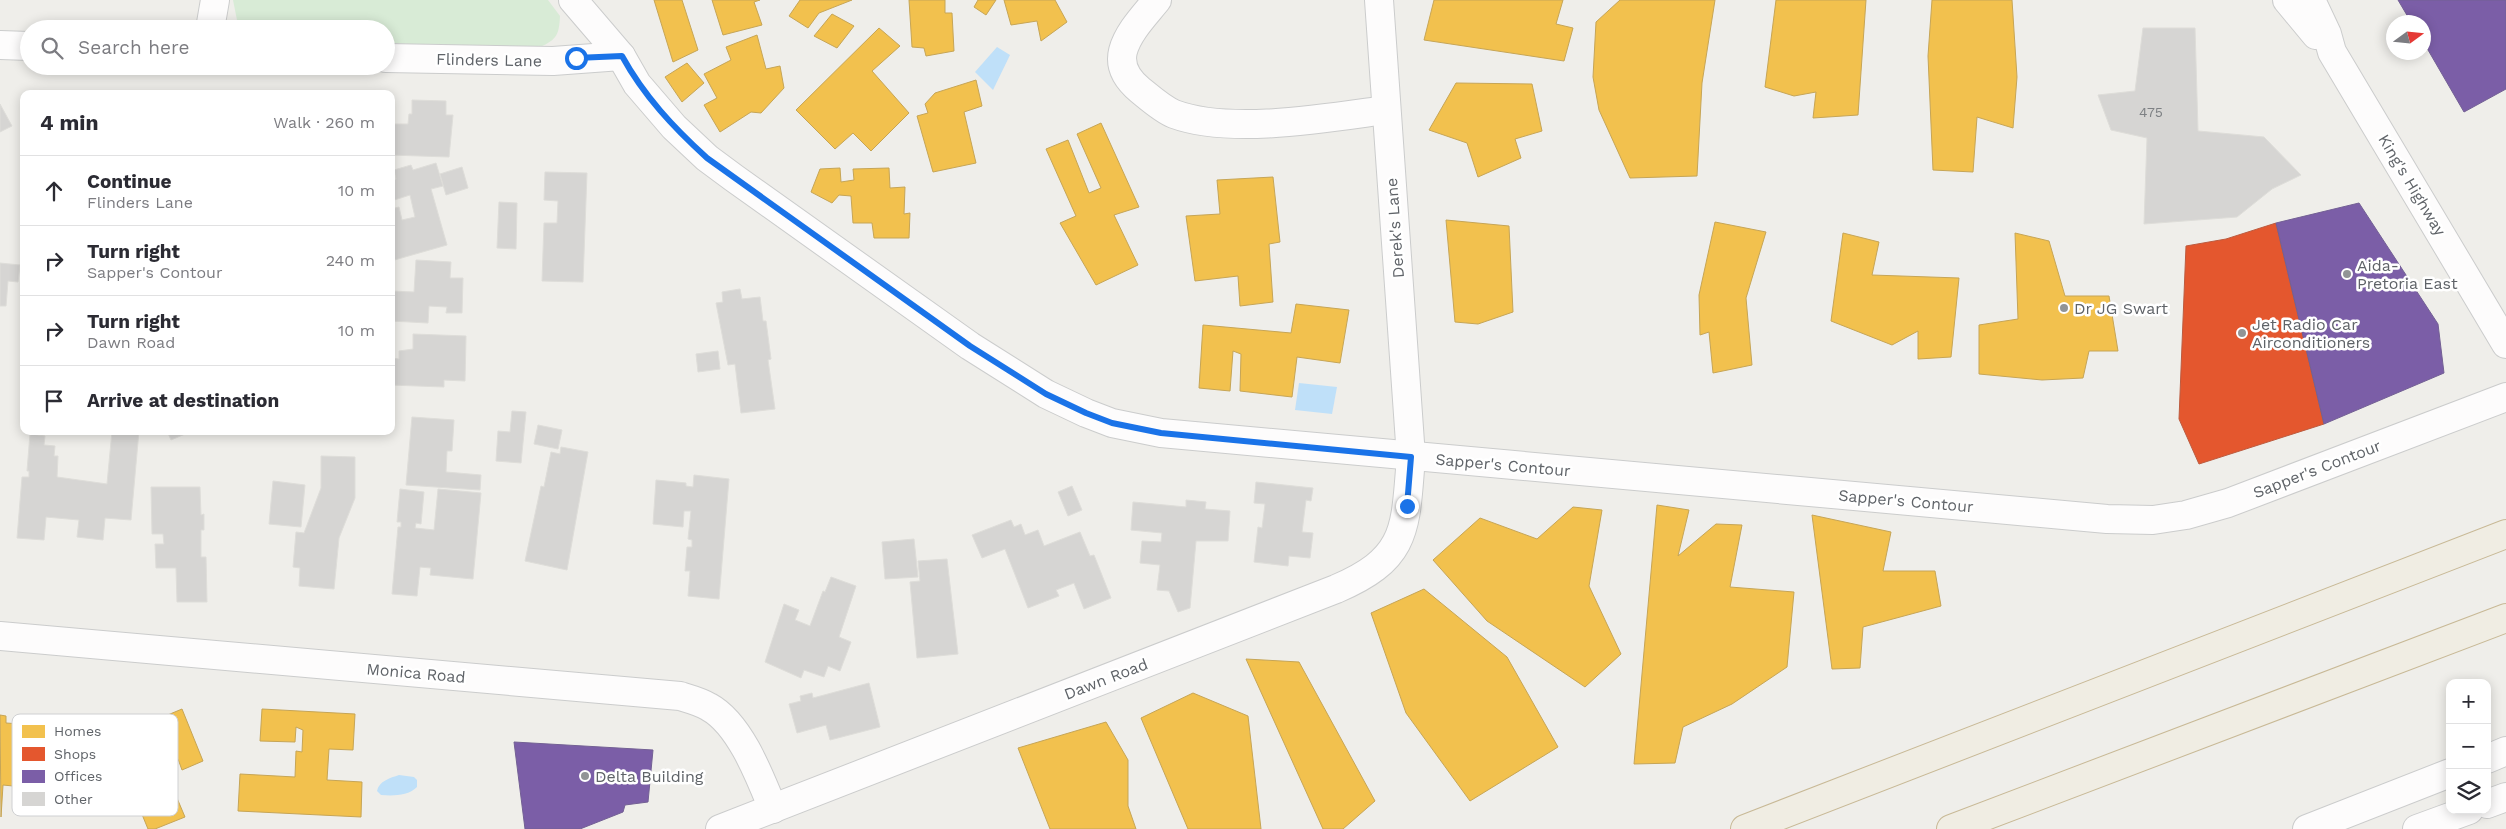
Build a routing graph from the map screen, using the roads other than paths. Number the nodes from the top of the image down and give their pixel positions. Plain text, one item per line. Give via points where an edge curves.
1 (215, 0) edge
2 (573, 0) edge
3 (1157, 0) edge
4 (1379, 0) edge
5 (2287, 0) edge
6 (2311, 0) edge
7 (212, 20) edge
8 (0, 45) edge
9 (20, 46) edge
10 (2332, 52) junction
11 (622, 56) junction
12 (395, 58) edge
13 (1386, 110) junction
14 (2506, 344) edge
15 (2506, 397) edge
16 (1411, 457) junction
17 (2506, 534) edge
18 (2506, 618) edge
19 (0, 636) edge
20 (2506, 751) edge
21 (2491, 757) edge
22 (2446, 775) edge
23 (2506, 797) edge
24 (2491, 803) edge
25 (773, 809) junction
26 (2458, 814) edge
27 (720, 829) edge
28 (1745, 829) edge
29 (1951, 829) edge
30 (2306, 829) edge
31 (2417, 829) edge

1 - 7 street
2 - 11 street, Sapper's Contour
3 - 13 street via 1133,31 1123,50 1122,63 1129,80 1174,114 1212,122 1269,123
4 - 13 street, Derek's Lane
5 - 10 street, King's Highway
6 - 10 street, King's Highway
8 - 9 street
10 - 14 street, King's Highway
11 - 12 street, Flinders Lane via 553,61
11 - 16 street, Sapper's Contour via 637,84 657,108 707,158 970,346 1046,394 1112,423 1161,433
13 - 16 street, Derek's Lane
15 - 16 street, Sapper's Contour via 2228,503 2153,520 2107,519
16 - 25 street, Dawn Road via 1404,528 1395,549 1363,577
17 - 28 highway
18 - 29 highway
19 - 25 street, Monica Road via 680,696 709,707 725,719 738,736
20 - 21 street
22 - 30 street
23 - 24 street
25 - 27 street, Dawn Road
26 - 31 street

